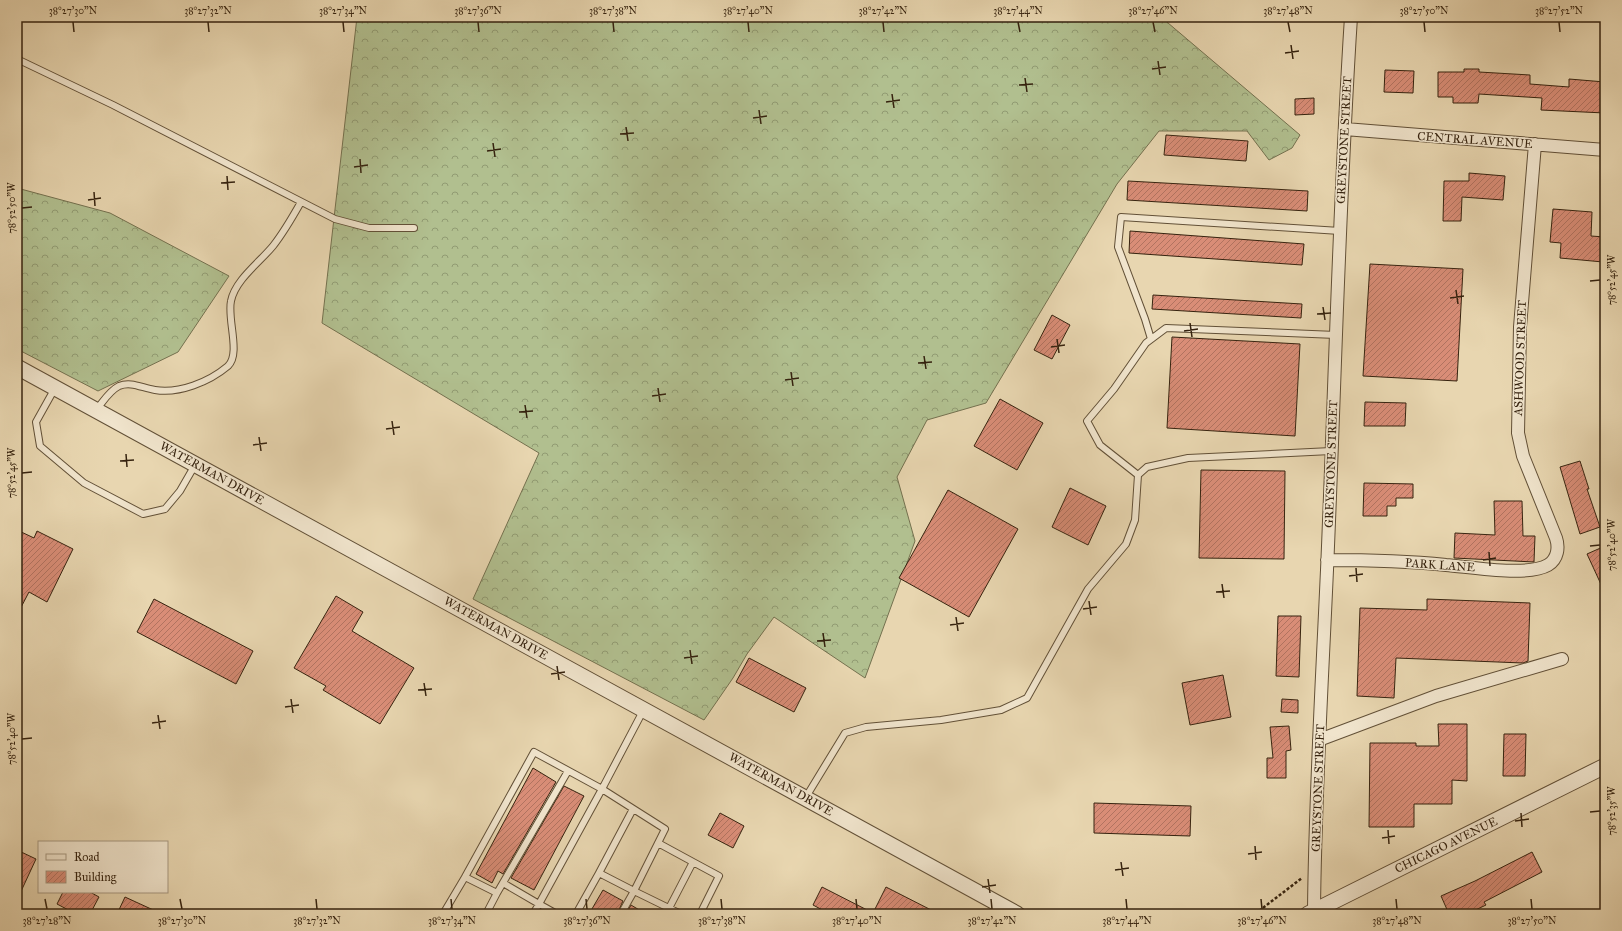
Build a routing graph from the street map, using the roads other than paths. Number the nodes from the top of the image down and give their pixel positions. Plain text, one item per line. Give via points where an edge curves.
1 (1350, 17) edge
2 (17, 59) edge
3 (1345, 129) junction
4 (1535, 144) junction
5 (1605, 150) edge
6 (300, 202) junction
7 (414, 228) dead end
8 (1340, 231) junction
9 (1336, 335) junction
10 (1151, 339) junction
11 (17, 367) edge
12 (55, 388) junction
13 (96, 410) junction
14 (1331, 451) junction
15 (196, 464) junction
16 (1138, 475) junction
17 (1328, 560) junction
18 (1551, 563) joint
19 (1562, 659) dead end
20 (644, 709) junction
21 (1319, 740) junction
22 (1605, 766) edge
23 (568, 771) junction
24 (602, 789) junction
25 (806, 798) junction
26 (633, 809) junction
27 (658, 843) junction
28 (694, 862) junction
29 (599, 873) junction
30 (465, 877) junction
31 (503, 883) junction
32 (634, 891) junction
33 (497, 893) junction
34 (539, 904) junction
35 (668, 911) edge
36 (1311, 912) edge
37 (443, 914) edge
38 (486, 914) edge
39 (533, 914) edge
40 (557, 914) edge
41 (576, 914) edge
42 (621, 914) edge
43 (680, 914) edge
44 (700, 914) edge
45 (1017, 914) edge

1 - 3 street, GREYSTONE STREET
2 - 6 lane via 113,105
3 - 4 street, CENTRAL AVENUE
3 - 8 street, GREYSTONE STREET
4 - 5 street, CENTRAL AVENUE
4 - 18 street, ASHWOOD STREET via 1520,327 1518,418 1523,456 1558,543 1557,555
6 - 7 lane via 335,220 356,226 378,229
6 - 13 lane via 280,237 247,274 232,298 230,312 234,353 230,364 207,379 180,389 164,391 130,384 122,385 110,392
8 - 9 street, GREYSTONE STREET
8 - 10 lane via 1121,217 1118,247
9 - 10 lane via 1166,328
9 - 14 street, GREYSTONE STREET
10 - 16 lane via 1114,390 1087,421 1100,445
11 - 12 street, WATERMAN DRIVE
12 - 13 street, WATERMAN DRIVE
12 - 15 lane via 36,422 40,446 84,483 143,514 165,510
13 - 15 street, WATERMAN DRIVE
14 - 16 lane via 1188,458 1147,467
14 - 17 street, GREYSTONE STREET
15 - 20 street, WATERMAN DRIVE
16 - 25 lane via 1135,520 1126,544 1088,589 1027,698 1001,710 942,720 866,727 845,733
17 - 18 street, PARK LANE via 1371,560 1519,570 1535,569
17 - 21 street, GREYSTONE STREET
19 - 21 street via 1436,696
20 - 24 lane
20 - 25 street, WATERMAN DRIVE
21 - 36 street, GREYSTONE STREET
22 - 36 street, CHICAGO AVENUE
23 - 24 lane
23 - 30 lane via 534,752
23 - 31 lane
24 - 26 lane
24 - 34 lane
25 - 45 street, WATERMAN DRIVE
26 - 27 lane via 665,829
26 - 29 lane
27 - 28 lane
27 - 32 lane
28 - 35 lane
28 - 44 lane via 719,876
29 - 32 lane
29 - 41 lane
30 - 33 lane
30 - 37 lane
31 - 33 lane
31 - 34 lane
32 - 35 lane
32 - 42 lane
33 - 38 lane
34 - 39 lane
34 - 40 lane
35 - 43 lane

